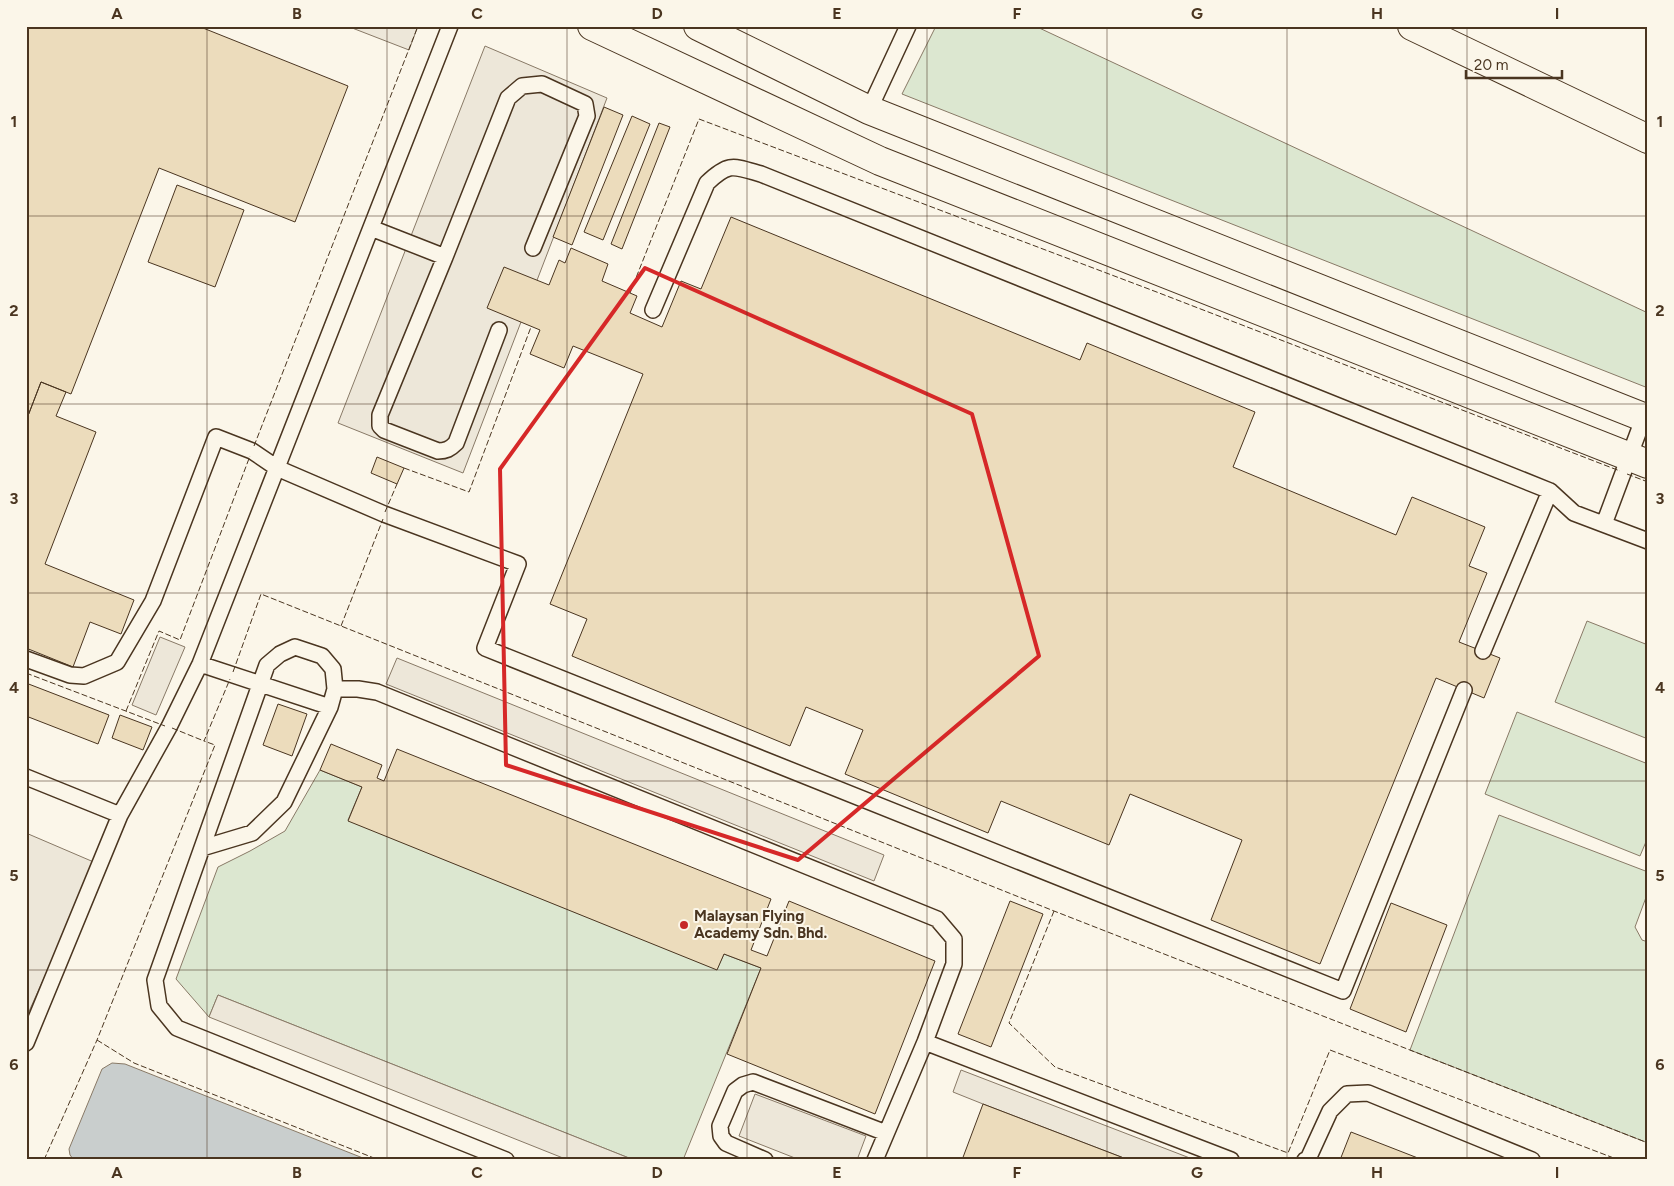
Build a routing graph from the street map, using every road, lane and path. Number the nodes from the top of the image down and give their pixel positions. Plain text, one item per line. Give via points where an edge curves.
1 (450, 26) edge
2 (592, 26) edge
3 (698, 26) edge
4 (908, 26) edge
5 (1412, 26) edge
6 (869, 110) junction
7 (1648, 139) edge
8 (371, 228) junction
9 (534, 248) dead end
10 (445, 257) junction
11 (653, 310) dead end
12 (499, 330) dead end
13 (1646, 418) edge
14 (1639, 460) edge
15 (277, 468) junction
16 (1550, 491) junction
17 (1604, 524) junction
18 (1648, 541) edge
19 (1482, 651) dead end
20 (26, 659) edge
21 (200, 664) junction
22 (261, 684) junction
23 (335, 689) junction
24 (1464, 690) dead end
25 (330, 707) junction
26 (26, 777) edge
27 (120, 814) junction
28 (202, 848) junction
29 (925, 1042) junction
30 (26, 1043) edge
31 (886, 1133) junction
32 (506, 1160) edge
33 (766, 1160) edge
34 (875, 1160) edge
35 (1231, 1160) edge
36 (1306, 1160) edge
37 (1532, 1160) edge

1 - 8 lane
2 - 14 street via 880,161
3 - 6 street
4 - 6 lane
5 - 7 street
6 - 13 street
8 - 10 lane
8 - 15 lane
9 - 10 lane via 587,116 585,104 542,84 522,86 508,98
10 - 12 lane via 380,415 380,426 438,451 451,448 456,443
11 - 16 lane via 707,183 720,170 734,166 770,177
13 - 14 lane
14 - 17 lane
15 - 20 lane via 252,451 216,437 153,601 117,662 84,676 70,675
15 - 21 lane
15 - 24 lane via 384,514 518,564 485,648 1343,991
16 - 17 lane via 1574,513
16 - 19 lane
17 - 18 lane
21 - 22 lane
21 - 27 lane via 170,727
22 - 23 lane via 267,665 295,647 322,656 333,669
22 - 25 lane
22 - 28 lane
23 - 25 lane
23 - 29 lane via 378,692 937,919 954,939 954,964
25 - 28 lane via 284,802 252,833
26 - 27 lane
27 - 30 lane
28 - 32 lane via 155,980 159,1006 177,1028
29 - 31 lane
29 - 35 lane
31 - 33 lane via 753,1082 735,1091 720,1126 726,1143
31 - 34 lane
36 - 37 lane via 1330,1111 1347,1094 1368,1093

